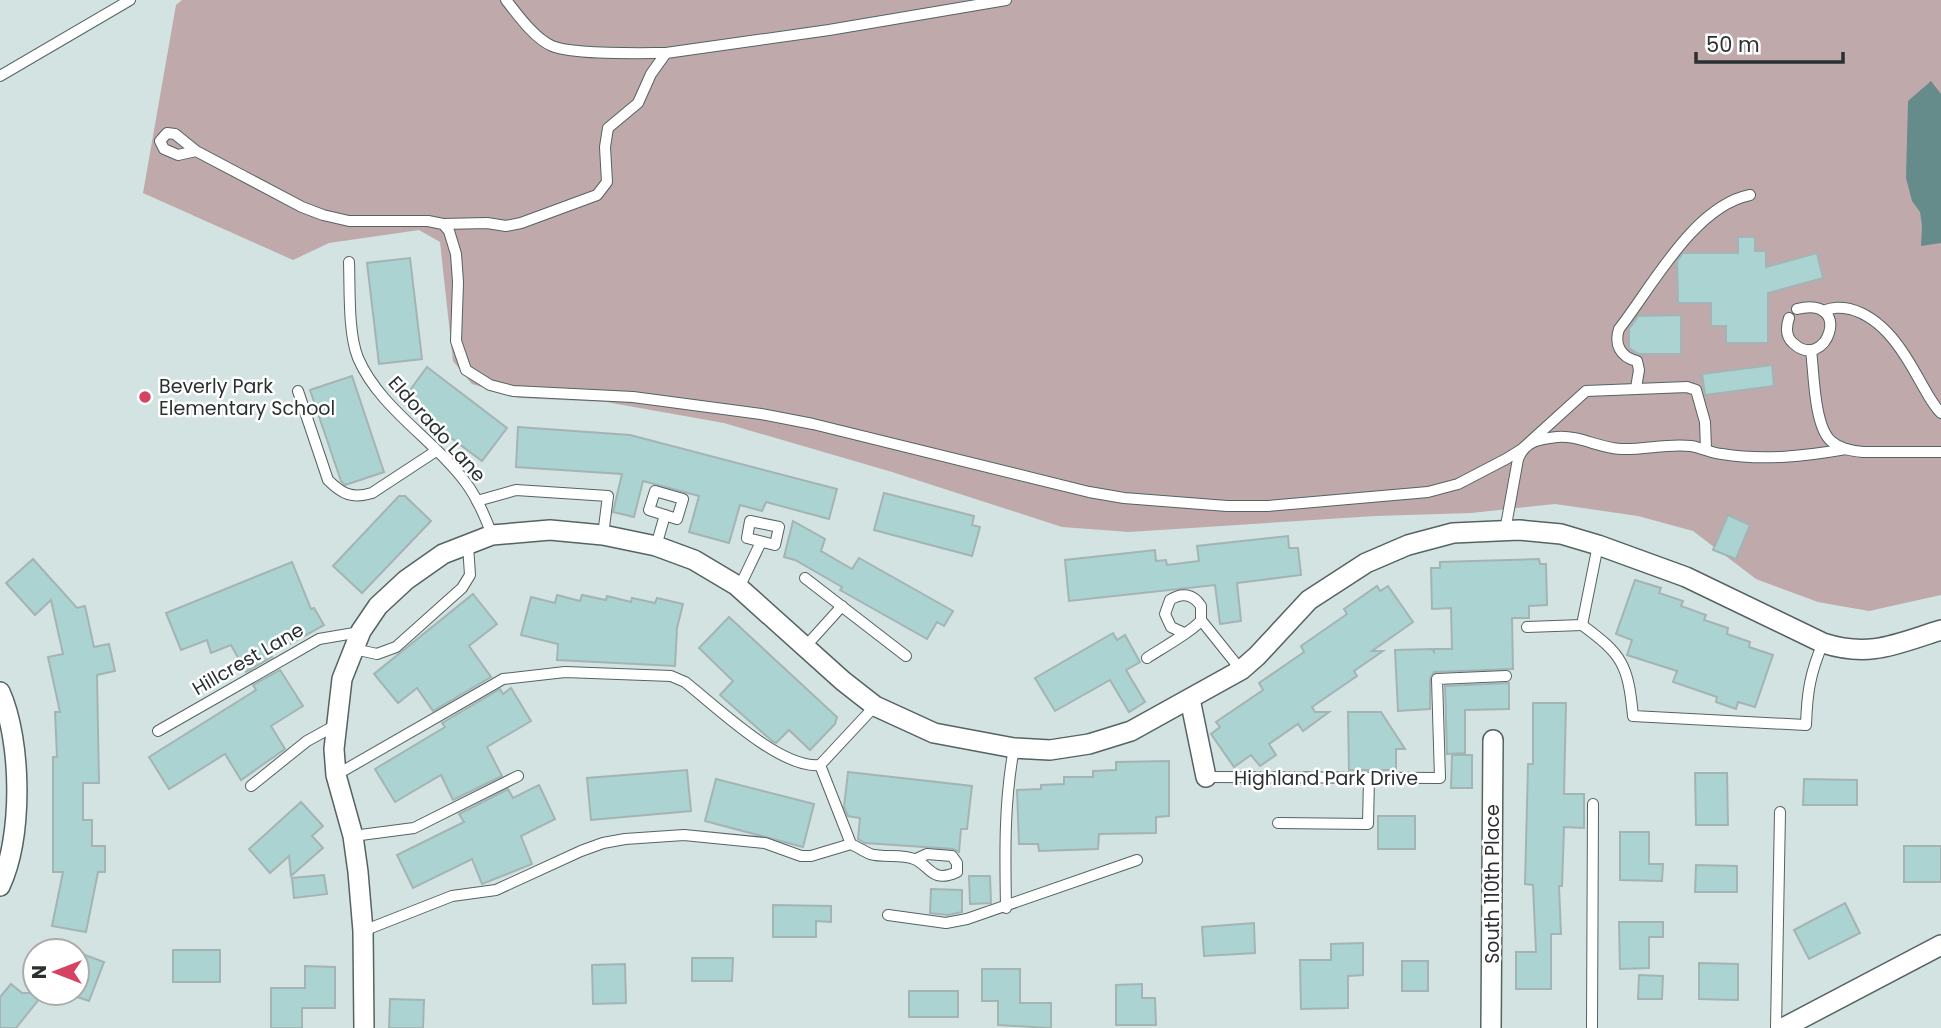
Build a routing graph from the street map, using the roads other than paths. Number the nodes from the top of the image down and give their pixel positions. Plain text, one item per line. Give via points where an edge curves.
1 (130, 0) edge
2 (506, 0) edge
3 (1006, 0) edge
4 (666, 53) junction
5 (0, 76) edge
6 (196, 150) dead end
7 (1750, 195) dead end
8 (443, 224) junction
9 (349, 262) dead end
10 (1797, 309) dead end
11 (1824, 311) junction
12 (1789, 318) dead end
13 (1811, 350) junction
14 (1636, 388) junction
15 (298, 391) dead end
16 (1941, 413) edge
17 (1522, 449) junction
18 (1706, 449) junction
19 (1846, 449) junction
20 (436, 451) junction
21 (1941, 452) edge
22 (477, 501) junction
23 (665, 515) dead end
24 (1505, 531) junction
25 (492, 535) junction
26 (603, 535) junction
27 (761, 542) dead end
28 (468, 545) junction
29 (1598, 545) junction
30 (656, 546) junction
31 (805, 578) dead end
32 (739, 588) junction
33 (842, 607) junction
34 (1202, 621) junction
35 (1582, 625) junction
36 (1527, 627) dead end
37 (1941, 630) edge
38 (1184, 633) junction
39 (357, 640) junction
40 (1823, 643) junction
41 (805, 647) junction
42 (906, 656) dead end
43 (1147, 658) dead end
44 (1241, 670) junction
45 (1506, 676) dead end
46 (0, 692) edge
47 (1190, 699) junction
48 (875, 706) junction
49 (335, 725) junction
50 (158, 731) dead end
51 (1493, 740) dead end
52 (1014, 748) junction
53 (820, 765) junction
54 (336, 775) junction
55 (518, 776) dead end
56 (1206, 777) joint
57 (1369, 778) junction
58 (251, 786) dead end
59 (1593, 804) dead end
60 (1780, 811) dead end
61 (1278, 823) dead end
62 (353, 836) junction
63 (850, 844) junction
64 (916, 859) dead end
65 (1138, 860) dead end
66 (0, 886) edge
67 (1006, 908) junction
68 (888, 915) dead end
69 (363, 931) junction
70 (1941, 945) edge
71 (364, 1028) edge
72 (1491, 1028) edge
73 (1592, 1028) edge
74 (1776, 1028) edge
75 (1783, 1028) edge

1 - 5 lane
2 - 4 lane via 552,46
3 - 4 lane
4 - 8 lane via 638,103 608,128 607,182 597,195 506,226
6 - 8 lane via 323,215 358,222
7 - 14 lane via 1737,197 1693,231 1619,329 1619,349 1637,361
8 - 17 lane via 456,254 456,341 466,370 513,391 633,397 761,414 1089,492 1190,504 1268,506 1428,492 1458,484
9 - 20 lane, Eldorado Lane via 358,356 372,381
10 - 11 lane via 1812,306
11 - 13 lane via 1830,335
11 - 16 lane via 1843,307 1882,325
12 - 13 lane via 1789,340 1798,348
13 - 19 lane via 1824,432
14 - 17 lane via 1586,391
14 - 18 lane via 1696,390 1705,422
15 - 20 lane via 328,480 348,495 372,493
17 - 18 lane via 1529,443 1560,437 1620,449 1675,445
17 - 24 lane
18 - 19 lane via 1719,454 1804,457
19 - 21 lane
20 - 22 lane, Eldorado Lane
22 - 25 lane, Eldorado Lane
22 - 26 lane via 516,490 608,496
23 - 30 lane
24 - 29 street via 1561,534
24 - 44 street via 1452,533 1366,563 1310,600
25 - 26 street via 550,530
25 - 28 street
26 - 30 street
27 - 32 lane
28 - 39 street via 443,554 407,580 378,606
28 - 39 lane, Hillcrest Lane via 470,575 462,589 396,647 377,654
29 - 35 lane
29 - 40 street via 1686,577
30 - 32 street via 694,560
31 - 33 lane
32 - 41 street
33 - 41 lane
33 - 42 lane
34 - 38 lane
34 - 38 lane via 1202,606 1191,596 1176,596 1170,600 1166,621
34 - 44 lane
35 - 36 lane
35 - 40 lane via 1622,660 1633,716 1806,725 1812,669
37 - 40 street via 1873,651
38 - 43 lane
39 - 49 street via 342,679
39 - 50 lane, Hillcrest Lane via 319,639
41 - 48 street
44 - 47 street
45 - 57 lane, Highland Park Drive via 1437,678 1440,778
46 - 66 street via 16,755 16,806 12,845
47 - 52 street via 1131,731 1088,744 1051,750
47 - 56 street, Highland Park Drive
48 - 52 street via 934,733
48 - 53 lane
49 - 54 street
49 - 58 lane via 307,741
51 - 72 street, South 110th Place
52 - 67 lane via 1004,831
53 - 54 lane via 809,767 773,751 671,676 565,672 503,678
53 - 63 lane
54 - 62 street
55 - 62 lane via 414,828
56 - 57 lane, Highland Park Drive
57 - 61 lane via 1368,824
59 - 73 lane
60 - 74 lane
62 - 69 street
63 - 64 lane via 871,854
63 - 69 lane via 801,856 765,843 684,835 625,839 581,851 496,890 452,896
65 - 67 lane
67 - 68 lane via 946,923
69 - 71 street
70 - 75 street

